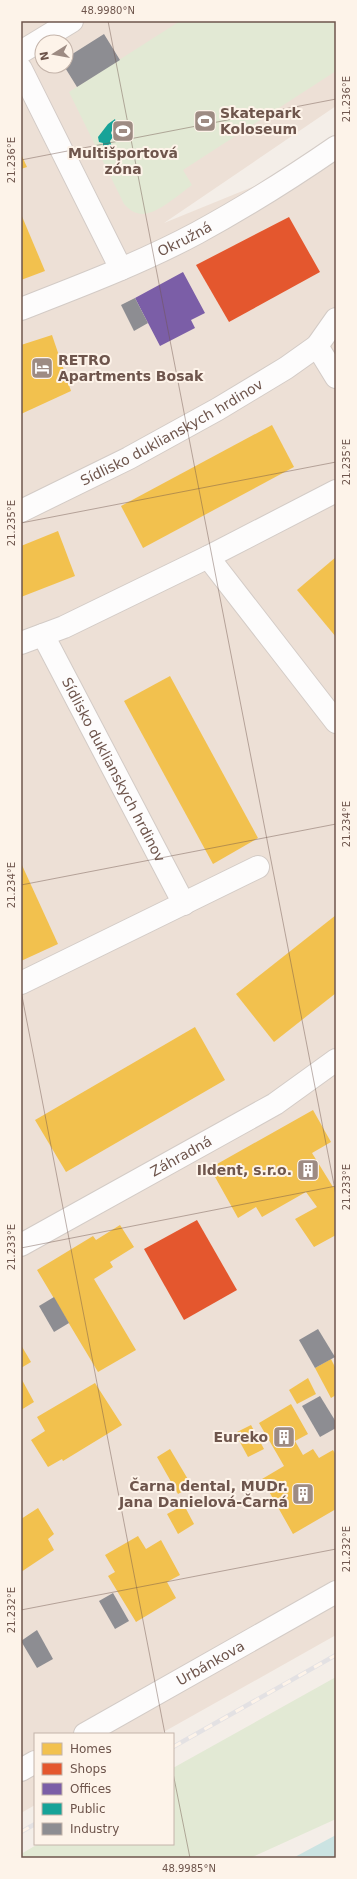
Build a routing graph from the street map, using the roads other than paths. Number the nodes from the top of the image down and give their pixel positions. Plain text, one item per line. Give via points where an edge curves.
1 (72, 21) edge
2 (21, 52) edge
3 (21, 69) edge
4 (334, 149) edge
5 (121, 269) junction
6 (21, 309) edge
7 (336, 319) edge
8 (317, 346) junction
9 (336, 377) edge
10 (336, 491) edge
11 (21, 511) edge
12 (208, 557) junction
13 (43, 635) junction
14 (21, 643) edge
15 (336, 722) edge
16 (258, 867) dead end
17 (184, 904) junction
18 (21, 983) edge
19 (336, 1060) edge
20 (21, 1245) edge
21 (336, 1592) edge
22 (86, 1733) edge
23 (34, 1763) edge
24 (21, 1770) edge

1 - 2 street
3 - 5 street
4 - 5 street, Okružná via 280,185 196,234
5 - 6 street, Okružná
7 - 8 street, Sídlisko duklianskych hrdinov
8 - 9 street
8 - 11 street, Sídlisko duklianskych hrdinov via 218,410 130,458
10 - 12 street
12 - 13 street
12 - 15 street
13 - 14 street
13 - 17 street, Sídlisko duklianskych hrdinov
16 - 17 street
17 - 18 street
19 - 20 street, Záhradná via 275,1104
21 - 22 street, Urbánkova
23 - 24 street

